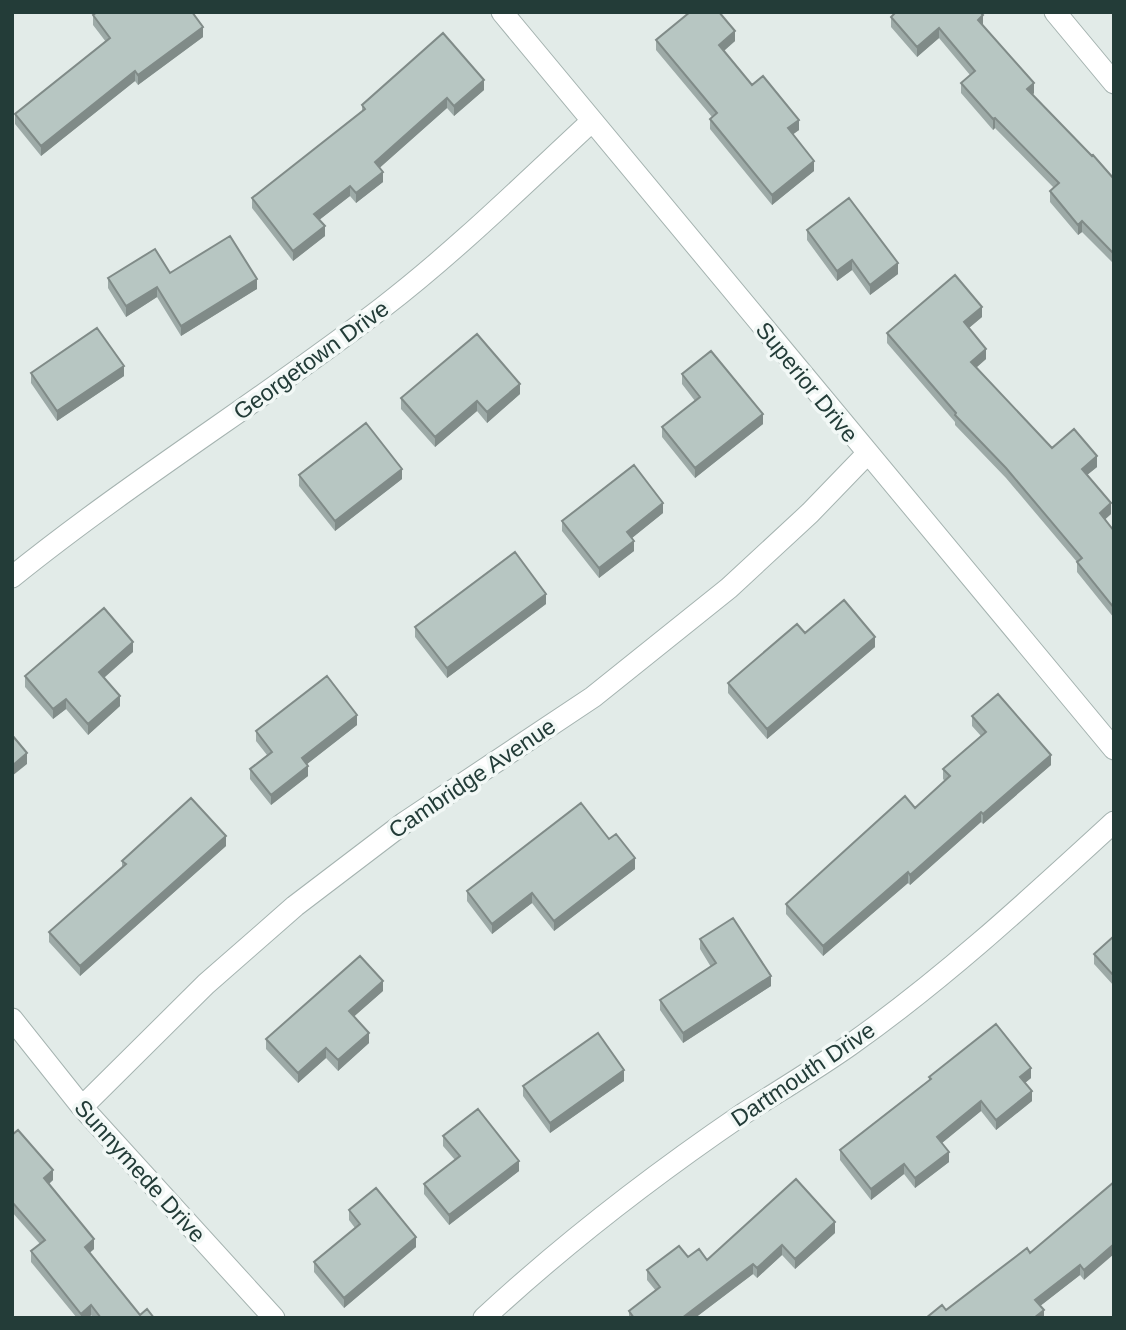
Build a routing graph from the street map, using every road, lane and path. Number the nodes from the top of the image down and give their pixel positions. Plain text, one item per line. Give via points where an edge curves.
1 (502, 12) edge
2 (1055, 12) edge
3 (1114, 83) edge
4 (592, 121) junction
5 (867, 454) junction
6 (12, 577) edge
7 (1114, 750) edge
8 (1114, 822) edge
9 (12, 1018) edge
10 (82, 1107) junction
11 (274, 1318) edge
12 (484, 1318) edge

1 - 4 street, Superior Drive
2 - 3 street
4 - 5 street, Superior Drive
4 - 6 street, Georgetown Drive via 384,307 122,492
5 - 7 street, Superior Drive
5 - 10 street, Cambridge Avenue via 729,588 614,679 404,823 295,906 206,984
8 - 12 street, Dartmouth Drive via 950,969 850,1045 638,1189
9 - 10 street, Sunnymede Drive
10 - 11 street, Sunnymede Drive

